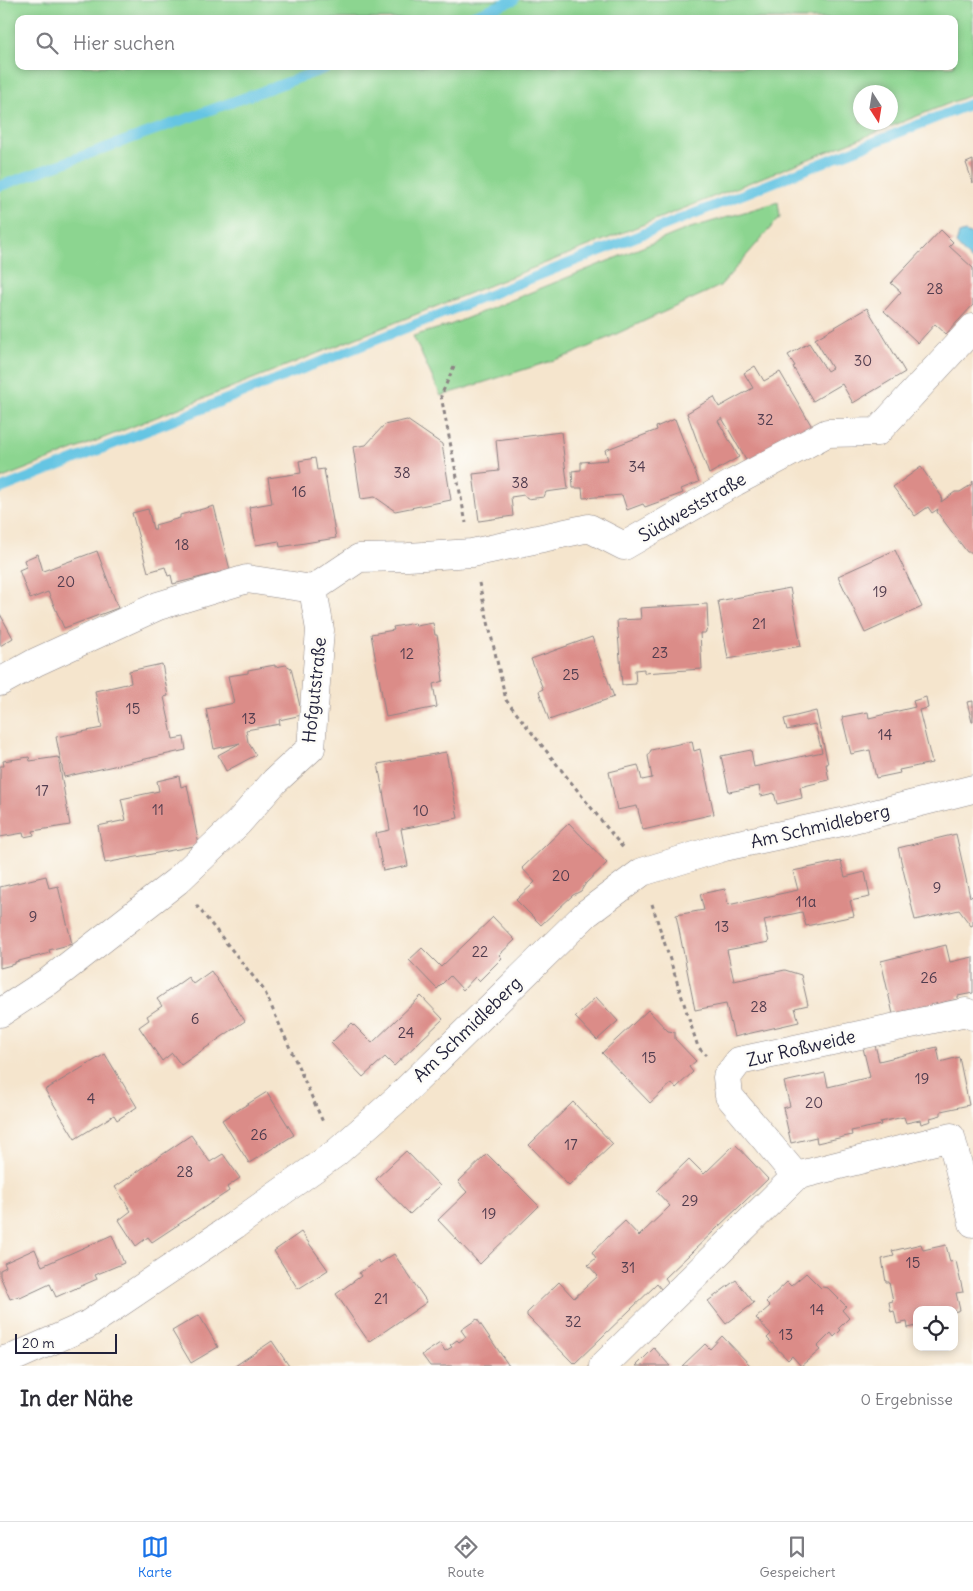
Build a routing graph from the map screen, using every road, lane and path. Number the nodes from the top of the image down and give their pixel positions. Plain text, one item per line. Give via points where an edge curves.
1 (973, 328) edge
2 (313, 589) junction
3 (0, 682) edge
4 (561, 770) dead end
5 (973, 789) edge
6 (642, 872) junction
7 (177, 881) junction
8 (0, 1013) edge
9 (973, 1016) edge
10 (726, 1077) junction
11 (336, 1153) junction
12 (796, 1176) junction
13 (973, 1223) edge
14 (0, 1360) edge
15 (603, 1366) edge

1 - 2 street, Südweststraße via 877,432 828,433 624,546 590,528 472,553 359,558
2 - 3 street via 247,579 158,606
2 - 7 street, Hofgutstraße via 320,630 310,748
4 - 6 path
5 - 6 street, Am Schmidleberg via 724,847
6 - 10 path via 698,1047
6 - 11 street, Am Schmidleberg via 587,913 397,1099
7 - 8 street, Hofgutstraße via 49,982
7 - 11 path via 264,990
9 - 10 street, Zur Roßweide via 966,1012 739,1061
10 - 12 street, Zur Roßweide via 729,1096
11 - 14 street, Am Schmidleberg via 87,1324 15,1357
12 - 13 street via 951,1138
12 - 15 street

